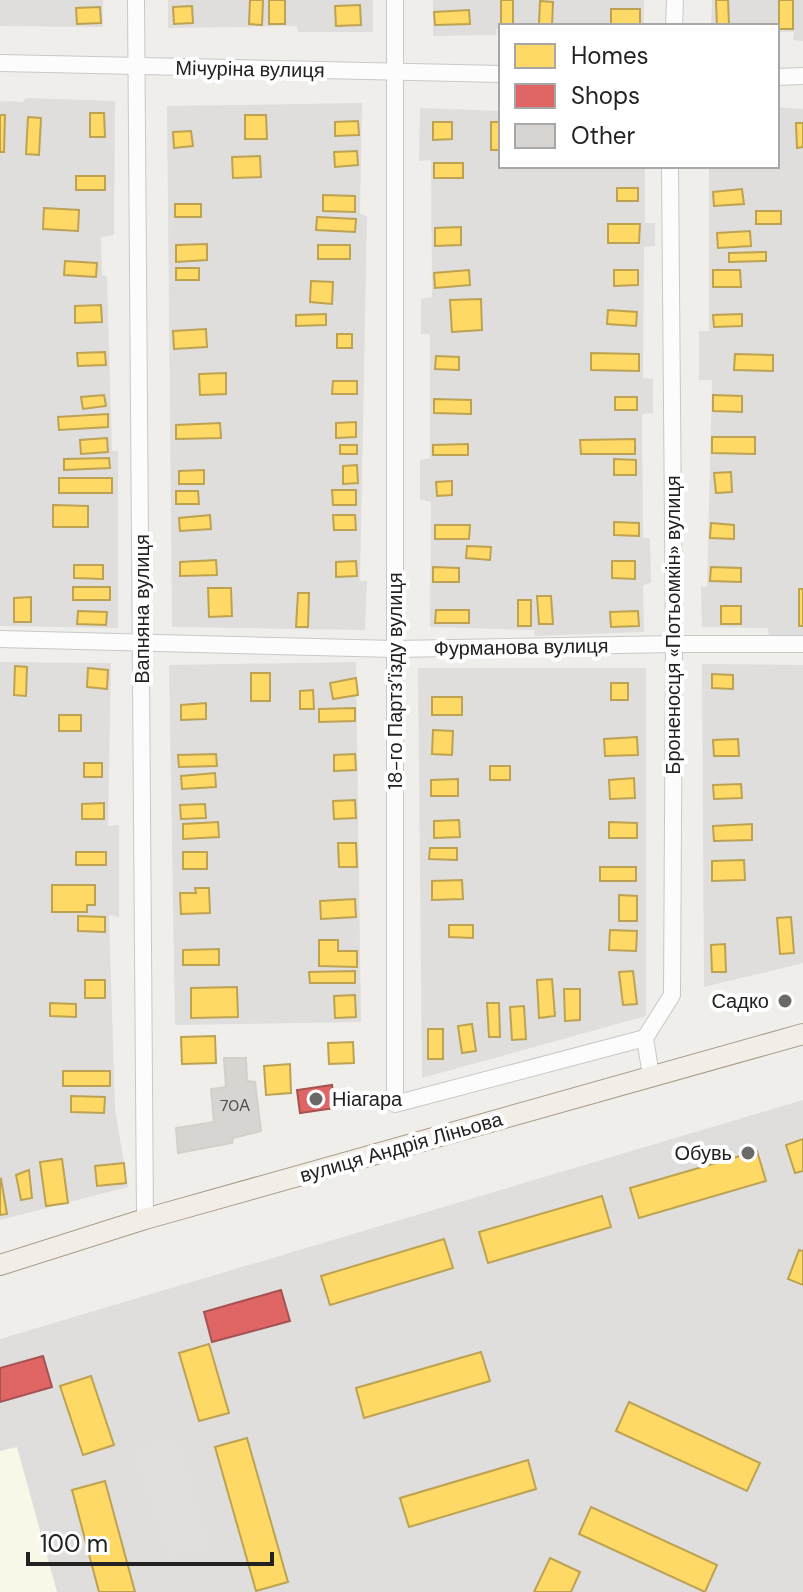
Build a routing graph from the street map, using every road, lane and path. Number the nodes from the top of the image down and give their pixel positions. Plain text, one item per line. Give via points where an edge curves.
1 (136, 0) edge
2 (395, 0) edge
3 (675, 0) edge
4 (674, 24) edge
5 (0, 63) edge
6 (136, 67) junction
7 (395, 72) junction
8 (499, 74) edge
9 (803, 76) edge
10 (779, 77) edge
11 (670, 168) edge
12 (0, 639) edge
13 (142, 642) junction
14 (674, 644) junction
15 (803, 644) edge
16 (395, 649) junction
17 (803, 1034) edge
18 (645, 1038) junction
19 (651, 1076) junction
20 (145, 1219) junction
21 (0, 1265) edge

1 - 6 street, Вапняна вулиця
2 - 7 street, 18-го Партз’їзду вулиця
3 - 4 street
5 - 6 street, Мічуріна вулиця
6 - 7 street, Мічуріна вулиця
6 - 13 street, Вапняна вулиця
7 - 8 street, Мічуріна вулиця
7 - 16 street, 18-го Партз’їзду вулиця
9 - 10 street
11 - 14 street, Броненосця «Потьомкін» вулиця
12 - 13 street, Фурманова вулиця
13 - 16 street, Фурманова вулиця
13 - 20 street, Вапняна вулиця
14 - 15 street, Фурманова вулиця
14 - 16 street, Фурманова вулиця
14 - 18 street, Броненосця «Потьомкін» вулиця via 672,995
16 - 18 street, 18-го Партз’їзду вулиця via 395,1104
17 - 19 main road, вулиця Андрія Ліньова
18 - 19 street
19 - 20 main road, вулиця Андрія Ліньова
20 - 21 main road, вулиця Андрія Ліньова

